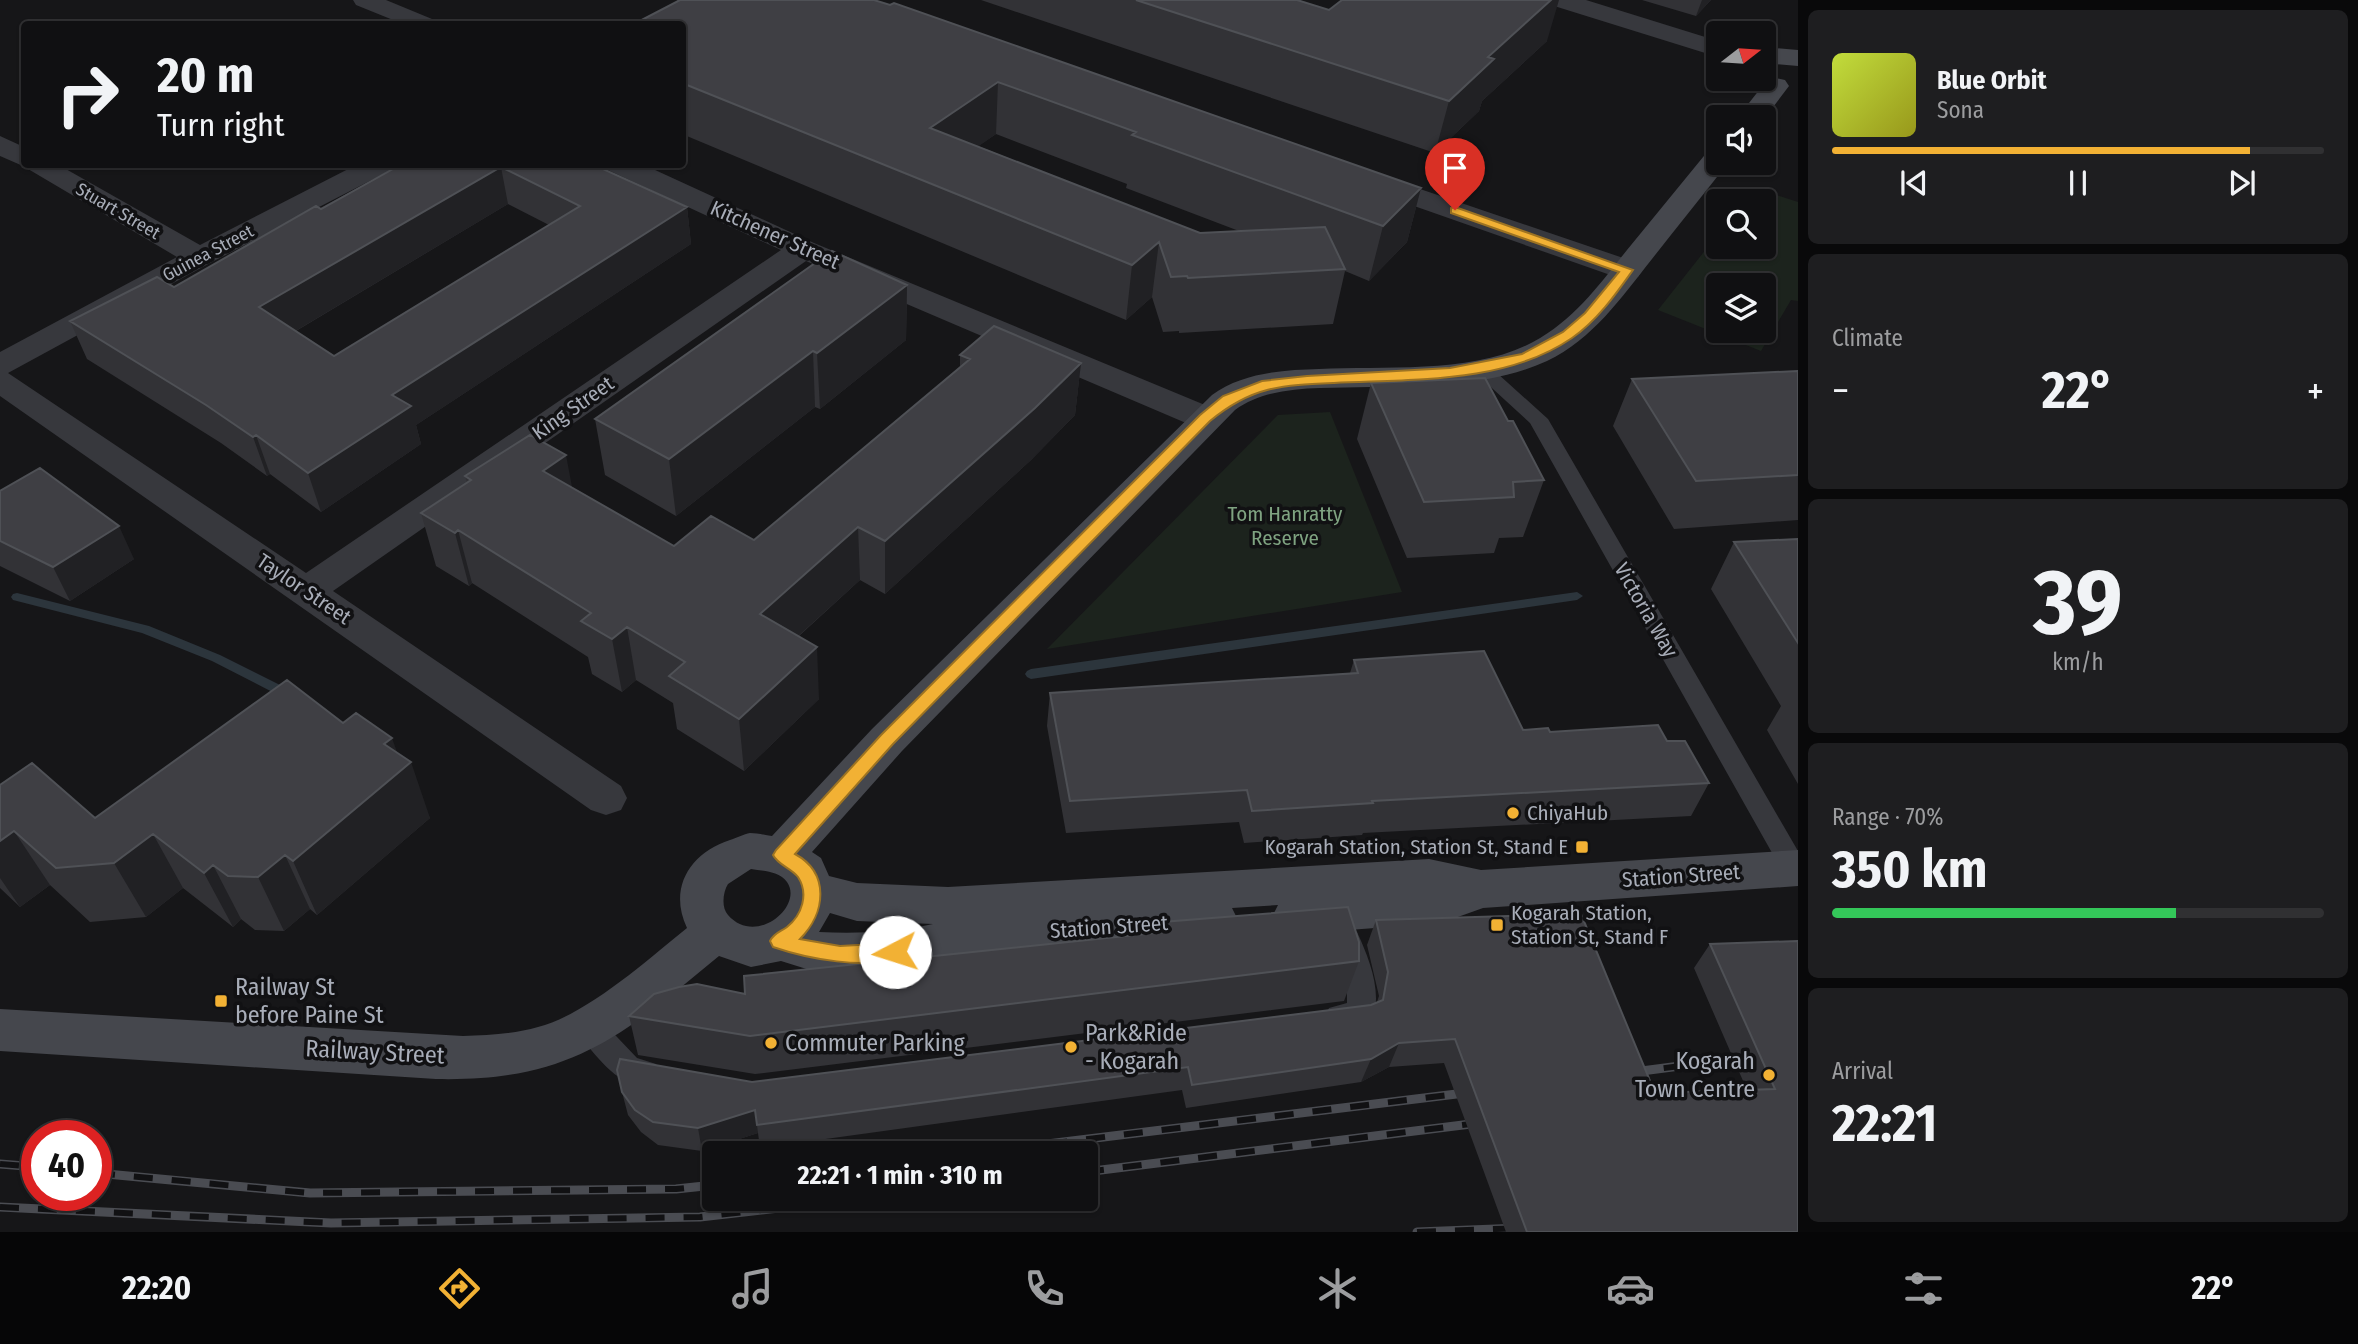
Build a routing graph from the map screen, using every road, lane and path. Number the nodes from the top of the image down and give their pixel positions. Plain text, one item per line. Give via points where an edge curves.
1 (365, 0) edge
2 (1560, 0) edge
3 (416, 21) edge
4 (1706, 45) edge
5 (1776, 56) edge
6 (1798, 58) edge
7 (1778, 85) edge
8 (1761, 105) edge
9 (0, 144) edge
10 (21, 156) edge
11 (43, 168) edge
12 (373, 168) edge
13 (627, 168) edge
14 (1706, 172) edge
15 (1350, 174) edge
16 (803, 249) junction
17 (199, 257) junction
18 (1627, 270) junction
19 (0, 365) edge
20 (1480, 368) junction
21 (0, 381) edge
22 (1205, 418) junction
23 (307, 591) junction
24 (606, 797) dead end
25 (782, 855) junction
26 (1796, 868) edge
27 (1481, 889) junction
28 (813, 890) junction
29 (1344, 929) junction
30 (715, 933) junction
31 (780, 941) junction
32 (1307, 1021) edge
33 (588, 1026) junction
34 (0, 1030) edge
35 (629, 1070) joint
36 (666, 1076) edge

1 - 3 street
2 - 4 street
5 - 6 main road
7 - 8 main road
9 - 10 street
11 - 17 street, Stuart Street
12 - 17 street, Guinea Street
13 - 16 street, Kitchener Street
14 - 18 main road
15 - 18 street
16 - 22 street, Kitchener Street
16 - 23 street, King Street
17 - 19 street, Guinea Street
18 - 20 main road via 1590,316 1568,335 1526,358
20 - 22 main road via 1262,385 1228,399
20 - 26 lane, Victoria Way via 1538,419
21 - 23 street, Taylor Street
22 - 25 main road via 887,740
23 - 24 street, Taylor Street
25 - 28 main road via 802,869
25 - 30 main road via 751,851 728,859 710,873 700,904
26 - 27 main road, Station Street
27 - 28 main road, Station Street via 1429,877 948,906 857,902
27 - 29 main road, Station Street
28 - 31 main road via 805,920
29 - 31 main road, Station Street via 971,936 865,954 813,951
29 - 32 lane via 1361,982 1361,1014
30 - 31 main road via 745,945
30 - 33 main road, Railway Street
33 - 34 main road, Railway Street via 539,1049 471,1056
33 - 35 lane
35 - 36 lane

